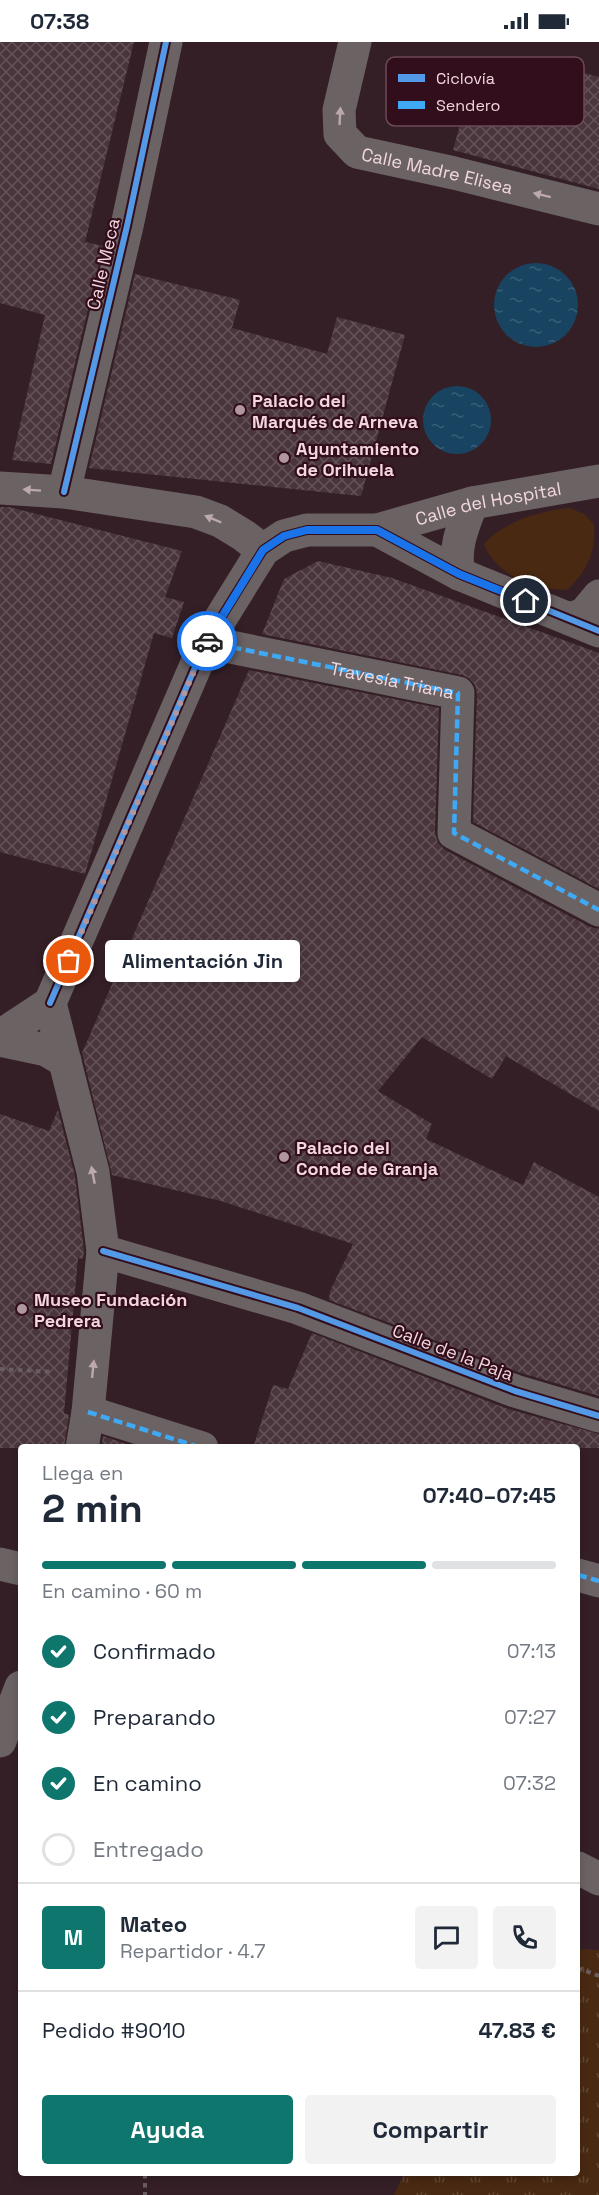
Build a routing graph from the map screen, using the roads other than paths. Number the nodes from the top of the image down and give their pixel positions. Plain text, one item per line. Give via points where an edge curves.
1 (166, 42) edge
2 (355, 42) edge
3 (599, 209) edge
4 (599, 481) edge
5 (0, 488) edge
6 (64, 492) junction
7 (472, 503) junction
8 (377, 530) junction
9 (263, 550) junction
10 (459, 574) junction
11 (599, 597) edge
12 (585, 625) edge
13 (206, 642) junction
14 (599, 910) edge
15 (50, 1003) junction
16 (0, 1038) edge
17 (65, 1061) junction
18 (103, 1251) junction
19 (88, 1412) junction
20 (599, 1416) edge
21 (83, 1444) edge
22 (189, 1444) edge
23 (0, 1564) edge
24 (18, 1568) edge
25 (580, 1576) edge
26 (599, 1581) edge
27 (18, 1695) edge
28 (0, 1741) edge
29 (580, 1870) edge
30 (599, 1879) edge

1 - 6 street, Calle Meca
3 -> 2 street, Calle Madre Elisea via 357,152 340,134 339,110
4 - 7 street, Calle del Hospital
6 -> 5 street
9 -> 6 street via 228,526 196,512
7 - 8 street, Calle del Hospital
7 - 10 street via 459,536
8 - 9 street via 307,530 284,536
8 - 10 street
9 - 13 street
10 - 12 street
11 - 12 street via 584,614
13 - 14 street, Travesía Triana via 458,693 454,833
13 - 15 street
15 - 16 street
15 - 17 street
16 - 17 street via 46,1050
18 -> 17 street via 93,1172
19 -> 18 street
18 - 20 street, Calle de la Paja via 298,1308 515,1391
19 - 21 street
19 - 22 street
23 - 24 street
25 - 26 street
27 - 28 street
29 - 30 street

